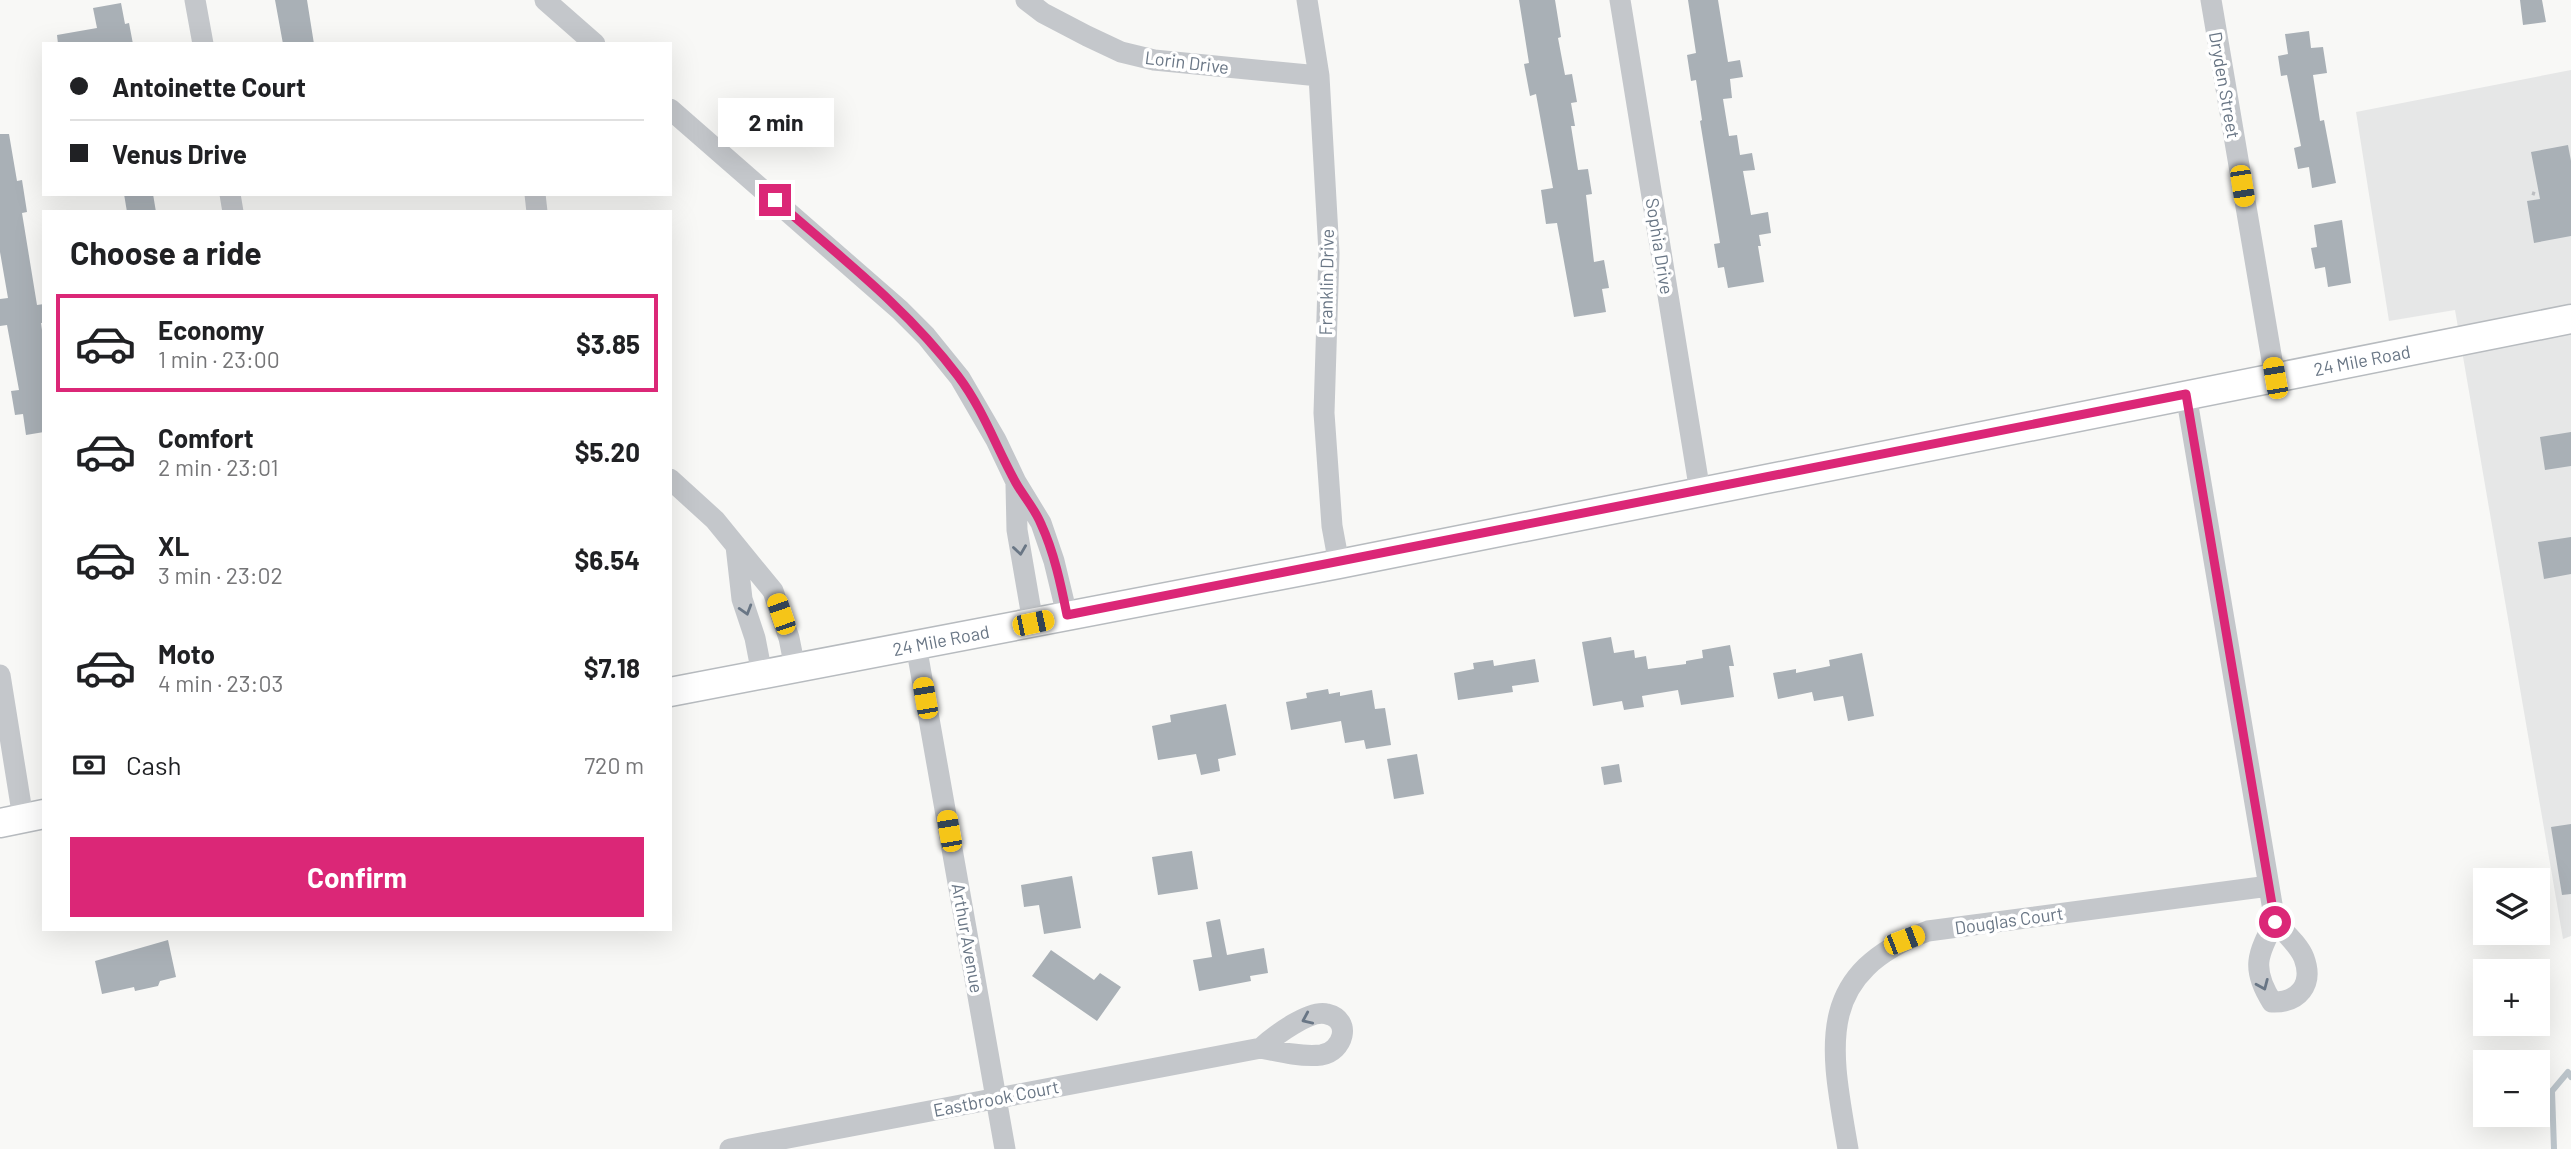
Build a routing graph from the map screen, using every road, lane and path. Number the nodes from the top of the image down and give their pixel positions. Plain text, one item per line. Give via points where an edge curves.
1 (195, 0) edge
2 (545, 0) edge
3 (1026, 0) edge
4 (1307, 0) edge
5 (1620, 0) edge
6 (2211, 0) edge
7 (582, 40) edge
8 (203, 42) edge
9 (1319, 76) junction
10 (672, 111) edge
11 (2571, 319) edge
12 (2275, 378) junction
13 (2186, 394) junction
14 (672, 481) edge
15 (1016, 482) junction
16 (1700, 492) junction
17 (736, 546) junction
18 (1339, 564) junction
19 (1067, 615) junction
20 (1033, 623) junction
21 (916, 645) junction
22 (795, 668) junction
23 (762, 674) junction
24 (0, 675) edge
25 (672, 692) edge
26 (22, 819) edge
27 (2269, 886) junction
28 (2275, 922) dead end
29 (1261, 1048) dead end
30 (996, 1098) junction
31 (730, 1149) edge
32 (1005, 1149) edge
33 (1848, 1149) edge

1 - 8 street
2 - 7 street
3 - 9 street, Lorin Drive via 1121,52 1154,60
4 - 9 street, Franklin Drive
5 - 16 street, Sophia Drive
6 - 12 street, Dryden Street
9 - 18 street, Franklin Drive via 1329,253 1324,413
10 - 15 street via 926,336 960,378
11 - 12 street, 24 Mile Road
12 - 13 street, 24 Mile Road
13 - 16 street, 24 Mile Road
13 - 27 street
14 - 17 street
15 - 19 street via 1041,523
15 -> 20 street via 1017,530
16 - 18 street, 24 Mile Road
17 - 22 street via 773,591
17 -> 23 street via 743,599
18 - 19 street, 24 Mile Road
19 - 20 street, 24 Mile Road
20 - 21 street, 24 Mile Road
21 - 22 street, 24 Mile Road
21 - 30 street, Arthur Avenue
22 - 23 street, 24 Mile Road
23 - 25 street, 24 Mile Road
24 - 26 street
27 - 28 street
27 - 33 street, Douglas Court via 1928,931 1881,953 1860,972 1850,989 1834,1039
29 - 30 street, Eastbrook Court
30 - 31 street, Eastbrook Court
30 - 32 street, Arthur Avenue

